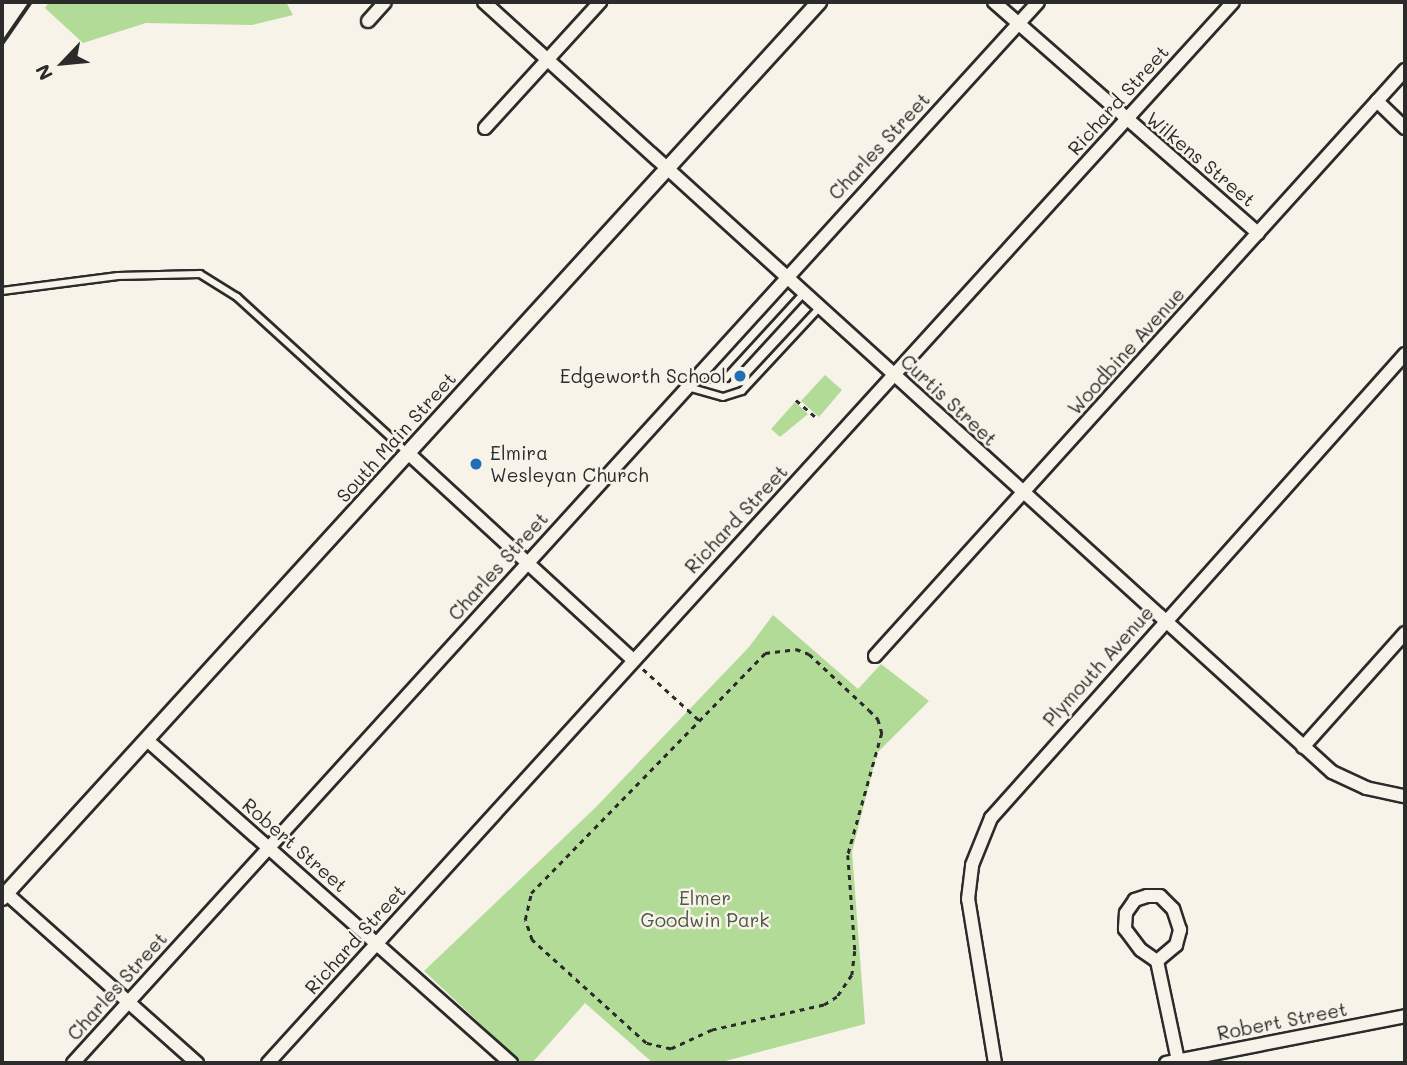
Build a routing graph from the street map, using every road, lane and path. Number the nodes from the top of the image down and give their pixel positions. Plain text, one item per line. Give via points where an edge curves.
1 (386, 2) edge
2 (484, 2) edge
3 (600, 2) edge
4 (819, 2) edge
5 (994, 2) edge
6 (1038, 2) edge
7 (1233, 2) edge
8 (368, 21) dead end
9 (1018, 23) junction
10 (547, 61) junction
11 (1405, 70) edge
12 (1377, 101) junction
13 (1125, 121) junction
14 (485, 128) dead end
15 (1405, 128) edge
16 (666, 170) junction
17 (1258, 233) junction
18 (785, 277) junction
19 (2, 291) edge
20 (803, 294) junction
21 (819, 308) junction
22 (1405, 354) edge
23 (702, 369) junction
24 (894, 375) junction
25 (686, 387) junction
26 (796, 400) dead end
27 (818, 419) dead end
28 (408, 453) junction
29 (1023, 494) junction
30 (527, 564) junction
31 (1164, 623) junction
32 (1405, 633) edge
33 (874, 656) dead end
34 (632, 660) junction
35 (699, 720) junction
36 (147, 740) junction
37 (1303, 747) junction
38 (1405, 796) edge
39 (267, 847) junction
40 (4, 895) edge
41 (377, 943) junction
42 (1157, 961) junction
43 (129, 1001) junction
44 (1405, 1016) edge
45 (1172, 1062) edge
46 (73, 1063) edge
47 (197, 1063) edge
48 (268, 1063) edge
49 (511, 1063) edge
50 (996, 1063) edge

1 - 8 street
2 - 10 street, Curtis Street
3 - 10 street
4 - 16 street, South Main Street
5 - 9 street, Wilkens Street
6 - 9 street, Charles Street
7 - 13 street, Richard Street
9 - 13 street, Wilkens Street
9 - 18 street, Charles Street
10 - 14 street
10 - 16 street, Curtis Street
11 - 12 street, Woodbine Avenue
12 - 15 street
12 - 17 street, Woodbine Avenue
13 - 17 street, Wilkens Street
13 - 24 street, Richard Street
16 - 18 street, Curtis Street
16 - 28 street, South Main Street
17 - 29 street, Woodbine Avenue
18 - 20 street, Curtis Street
18 - 23 street, Charles Street
19 - 28 lane via 118,276 200,274 237,297
20 - 21 street, Curtis Street
20 - 23 lane via 726,378 713,379
21 - 24 street, Curtis Street
21 - 25 lane via 743,391 723,397
22 - 31 street, Plymouth Avenue
23 - 25 street, Charles Street
24 - 29 street, Curtis Street
24 - 34 street, Richard Street
25 - 30 street, Charles Street
26 - 27 path
28 - 30 street
28 - 36 street, South Main Street
29 - 31 street, Curtis Street
29 - 33 street, Woodbine Avenue
30 - 34 street
30 - 39 street, Charles Street
31 - 37 street, Curtis Street
31 - 50 street, Plymouth Avenue via 1012,789 976,849 968,900
32 - 37 street
34 - 35 path
34 - 41 street, Richard Street
35 - 35 path via 531,892 526,907 527,932 541,949 646,1043 671,1049 712,1030 824,1006 846,986 855,951 848,855 882,733 869,710 809,654 796,649 765,653
36 - 39 street, Robert Street
36 - 40 street, South Main Street
37 - 38 street, Curtis Street via 1332,772 1375,790
39 - 41 street, Robert Street
39 - 43 street, Charles Street
40 - 43 street
41 - 48 street, Richard Street
41 - 49 street, Robert Street
42 - 42 street via 1141,950 1125,929 1126,913 1135,900 1147,896 1160,897 1173,909 1180,930 1176,945
42 - 45 street
43 - 46 street, Charles Street
43 - 47 street
44 - 45 street, Robert Street

